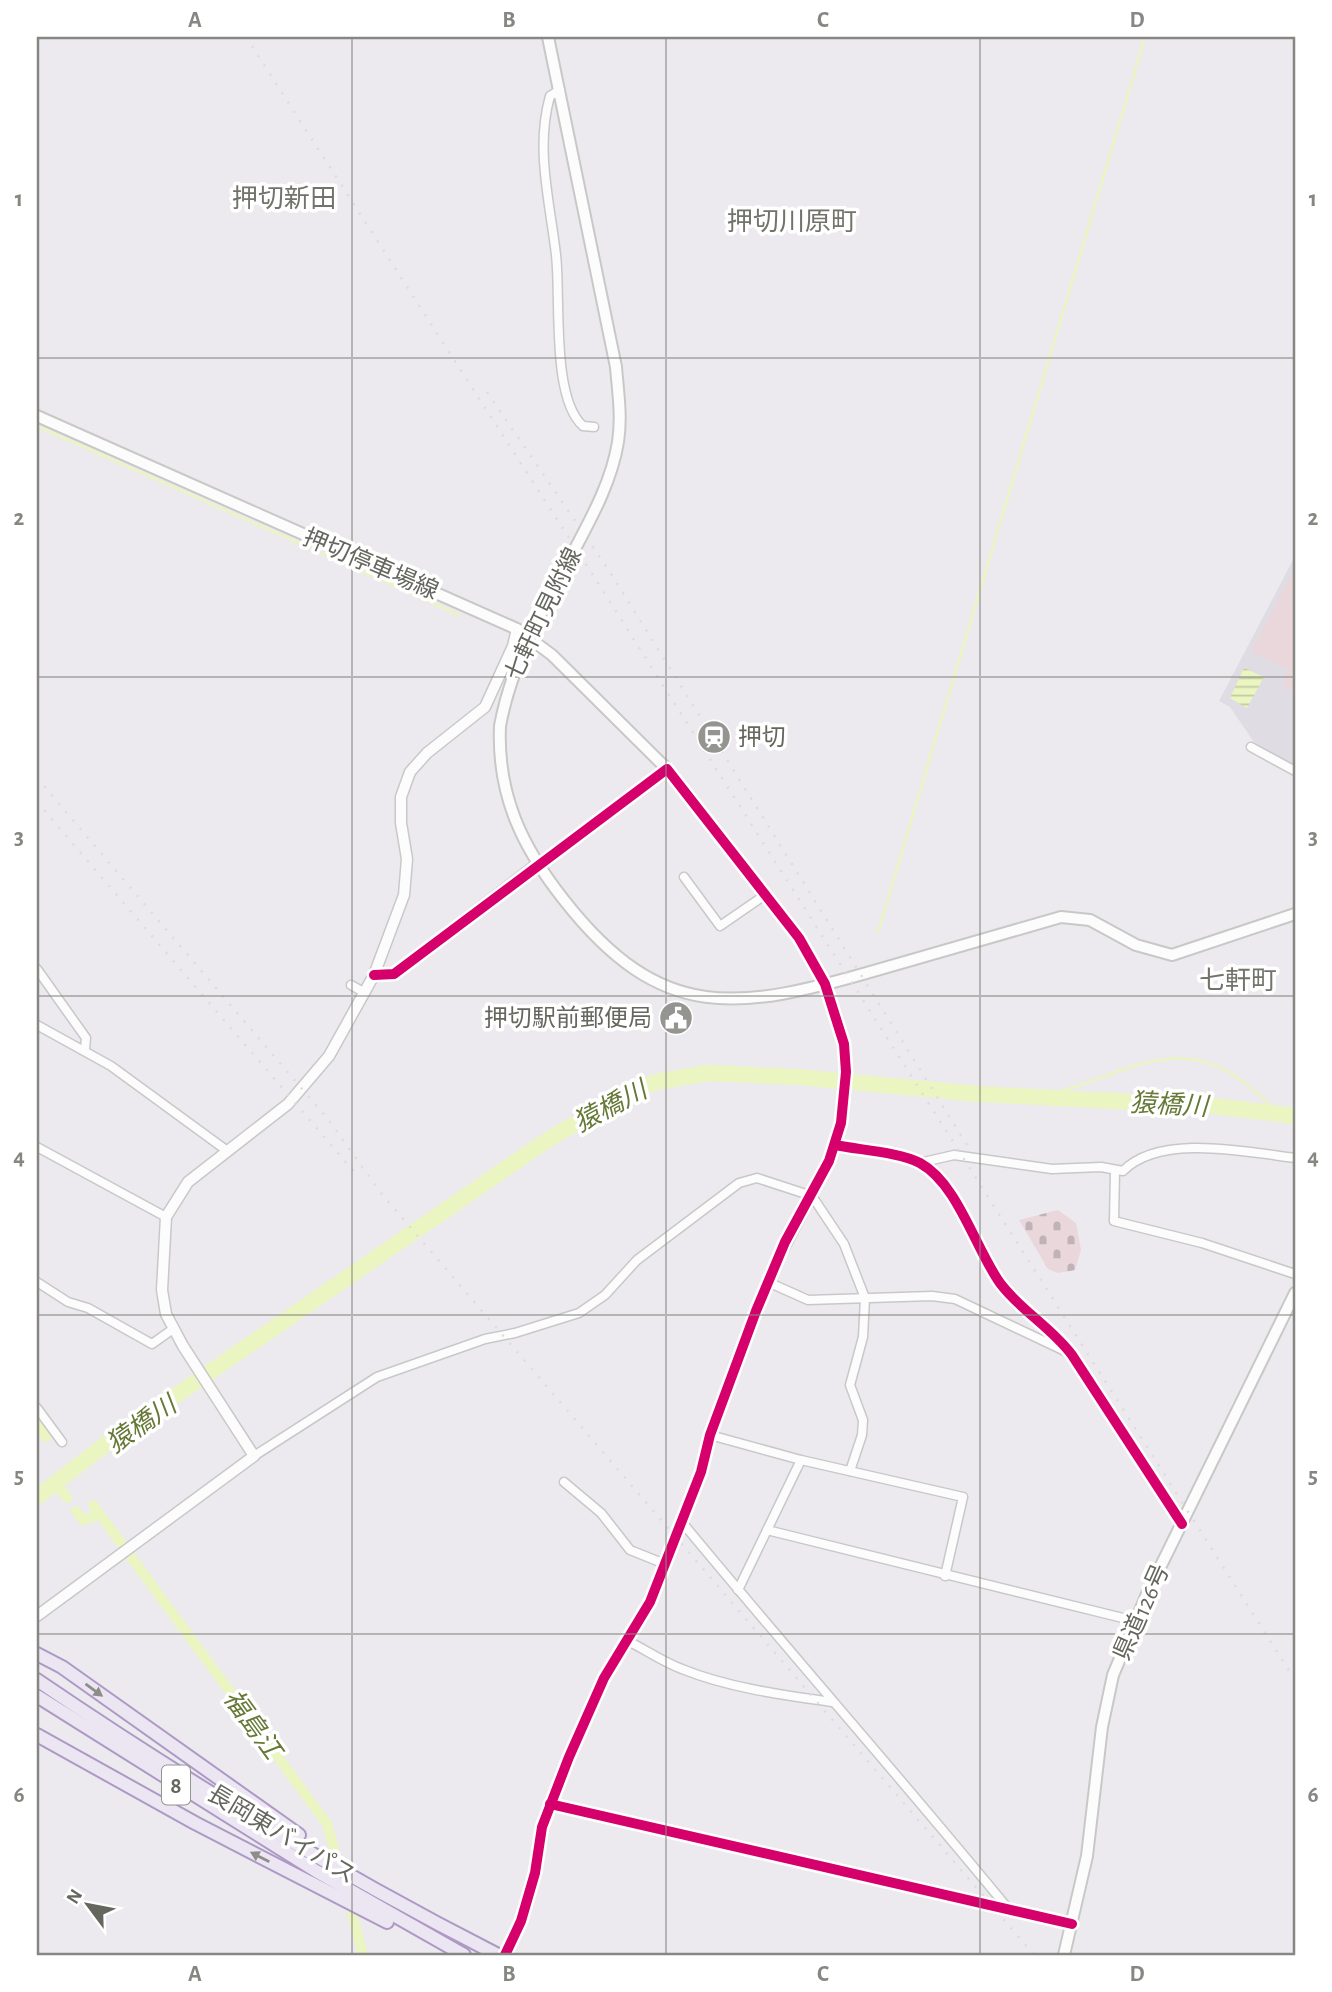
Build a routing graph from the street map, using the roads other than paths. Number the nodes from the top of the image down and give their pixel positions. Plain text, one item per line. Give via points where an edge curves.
1 (548, 37) edge
2 (560, 90) junction
3 (37, 416) edge
4 (594, 427) dead end
5 (517, 629) junction
6 (1251, 747) dead end
7 (667, 769) junction
8 (1295, 771) edge
9 (536, 865) junction
10 (684, 877) dead end
11 (765, 895) junction
12 (1295, 915) edge
13 (37, 969) edge
14 (374, 975) junction
15 (825, 984) junction
16 (351, 985) dead end
17 (365, 993) junction
18 (37, 1025) edge
19 (85, 1049) junction
20 (835, 1145) junction
21 (37, 1147) edge
22 (226, 1150) junction
23 (1295, 1158) edge
24 (919, 1163) junction
25 (1115, 1170) junction
26 (812, 1196) junction
27 (166, 1217) junction
28 (1295, 1274) edge
29 (37, 1282) edge
30 (770, 1283) junction
31 (866, 1298) junction
32 (1293, 1300) edge
33 (173, 1329) junction
34 (1072, 1355) junction
35 (37, 1408) edge
36 (710, 1435) junction
37 (62, 1442) dead end
38 (254, 1455) junction
39 (801, 1460) junction
40 (850, 1471) junction
41 (565, 1482) dead end
42 (681, 1521) junction
43 (1182, 1524) junction
44 (677, 1530) tunnel mouth
45 (767, 1530) junction
46 (669, 1552) tunnel mouth
47 (665, 1564) junction
48 (945, 1576) junction
49 (738, 1590) junction
50 (37, 1616) edge
51 (1135, 1620) junction
52 (628, 1641) junction
53 (37, 1654) edge
54 (37, 1680) edge
55 (37, 1696) edge
56 (832, 1702) junction
57 (37, 1735) edge
58 (550, 1804) junction
59 (311, 1847) junction
60 (1010, 1912) junction
61 (383, 1915) junction
62 (1072, 1924) junction
63 (460, 1953) edge
64 (498, 1955) edge
65 (505, 1955) edge
66 (1064, 1955) edge

1 - 2 main road, 七軒町見附線
2 - 4 street via 550,96 545,113 544,153 561,352 571,411 583,426
2 - 9 main road, 七軒町見附線, bridge via 616,367 618,441 588,524 506,690 500,726 503,786 516,827
3 - 5 main road, 押切停車場線
5 - 7 main road, 押切停車場線 via 552,655
5 - 14 street via 485,707 416,763 404,785 401,823 407,877
6 - 8 street
7 - 9 street
7 - 11 street
9 - 14 street via 394,974
9 - 15 main road, 七軒町見附線 via 591,935 627,965 656,981 690,994 727,1000 766,998
10 - 11 street via 720,926
11 - 15 street via 799,938
12 - 15 main road, 七軒町見附線 via 1172,955 1136,945 1090,920 1061,917
13 - 19 street via 86,1038
14 - 17 street
15 - 20 street via 844,1044 846,1072
16 - 17 street
17 - 22 street via 329,1056 304,1088
18 - 19 street
19 - 22 street
20 - 24 street
20 - 26 street
21 - 27 street
22 - 27 street via 188,1182
23 - 25 street via 1216,1148 1169,1150 1133,1161 1123,1171
24 - 25 street via 954,1155 1052,1169
24 - 34 street via 938,1178 964,1216 1001,1284 1055,1333
25 - 28 street via 1114,1221 1202,1243
26 - 30 street via 785,1242
26 - 31 street via 844,1244
26 - 38 street via 757,1178 739,1183 637,1260 605,1295 579,1313 485,1339 377,1377
27 - 33 street via 162,1290
29 - 33 street via 152,1344
30 - 31 street via 808,1300
30 - 36 street via 755,1311
31 - 34 street via 955,1298
31 - 40 street via 863,1337 850,1385 863,1420 862,1435
32 - 43 main road, 県道126号
33 - 38 street
34 - 43 street
35 - 37 street
36 - 39 street
36 - 42 street
38 - 50 street
39 - 40 street
39 - 45 street
40 - 48 street via 963,1497
41 - 47 street via 601,1513 630,1550
42 - 44 street
42 - 49 street
43 - 51 main road, 県道126号
45 - 48 street
45 - 49 street
46 - 47 street
47 - 52 street
48 - 51 street
49 - 56 street
51 - 62 main road, 県道126号 via 1105,1706 1093,1825
52 - 56 street via 699,1675
52 - 58 street via 593,1699
53 -> 59 highway via 62,1667
54 - 59 highway, 長岡東バイパス / 8
55 - 61 highway, 長岡東バイパス / 8
56 - 60 street
61 -> 57 highway via 195,1823
58 - 60 street
58 - 65 street via 521,1921
59 - 64 highway
60 - 62 street
61 - 63 highway, 長岡東バイパス / 8
62 - 66 main road, 県道126号

